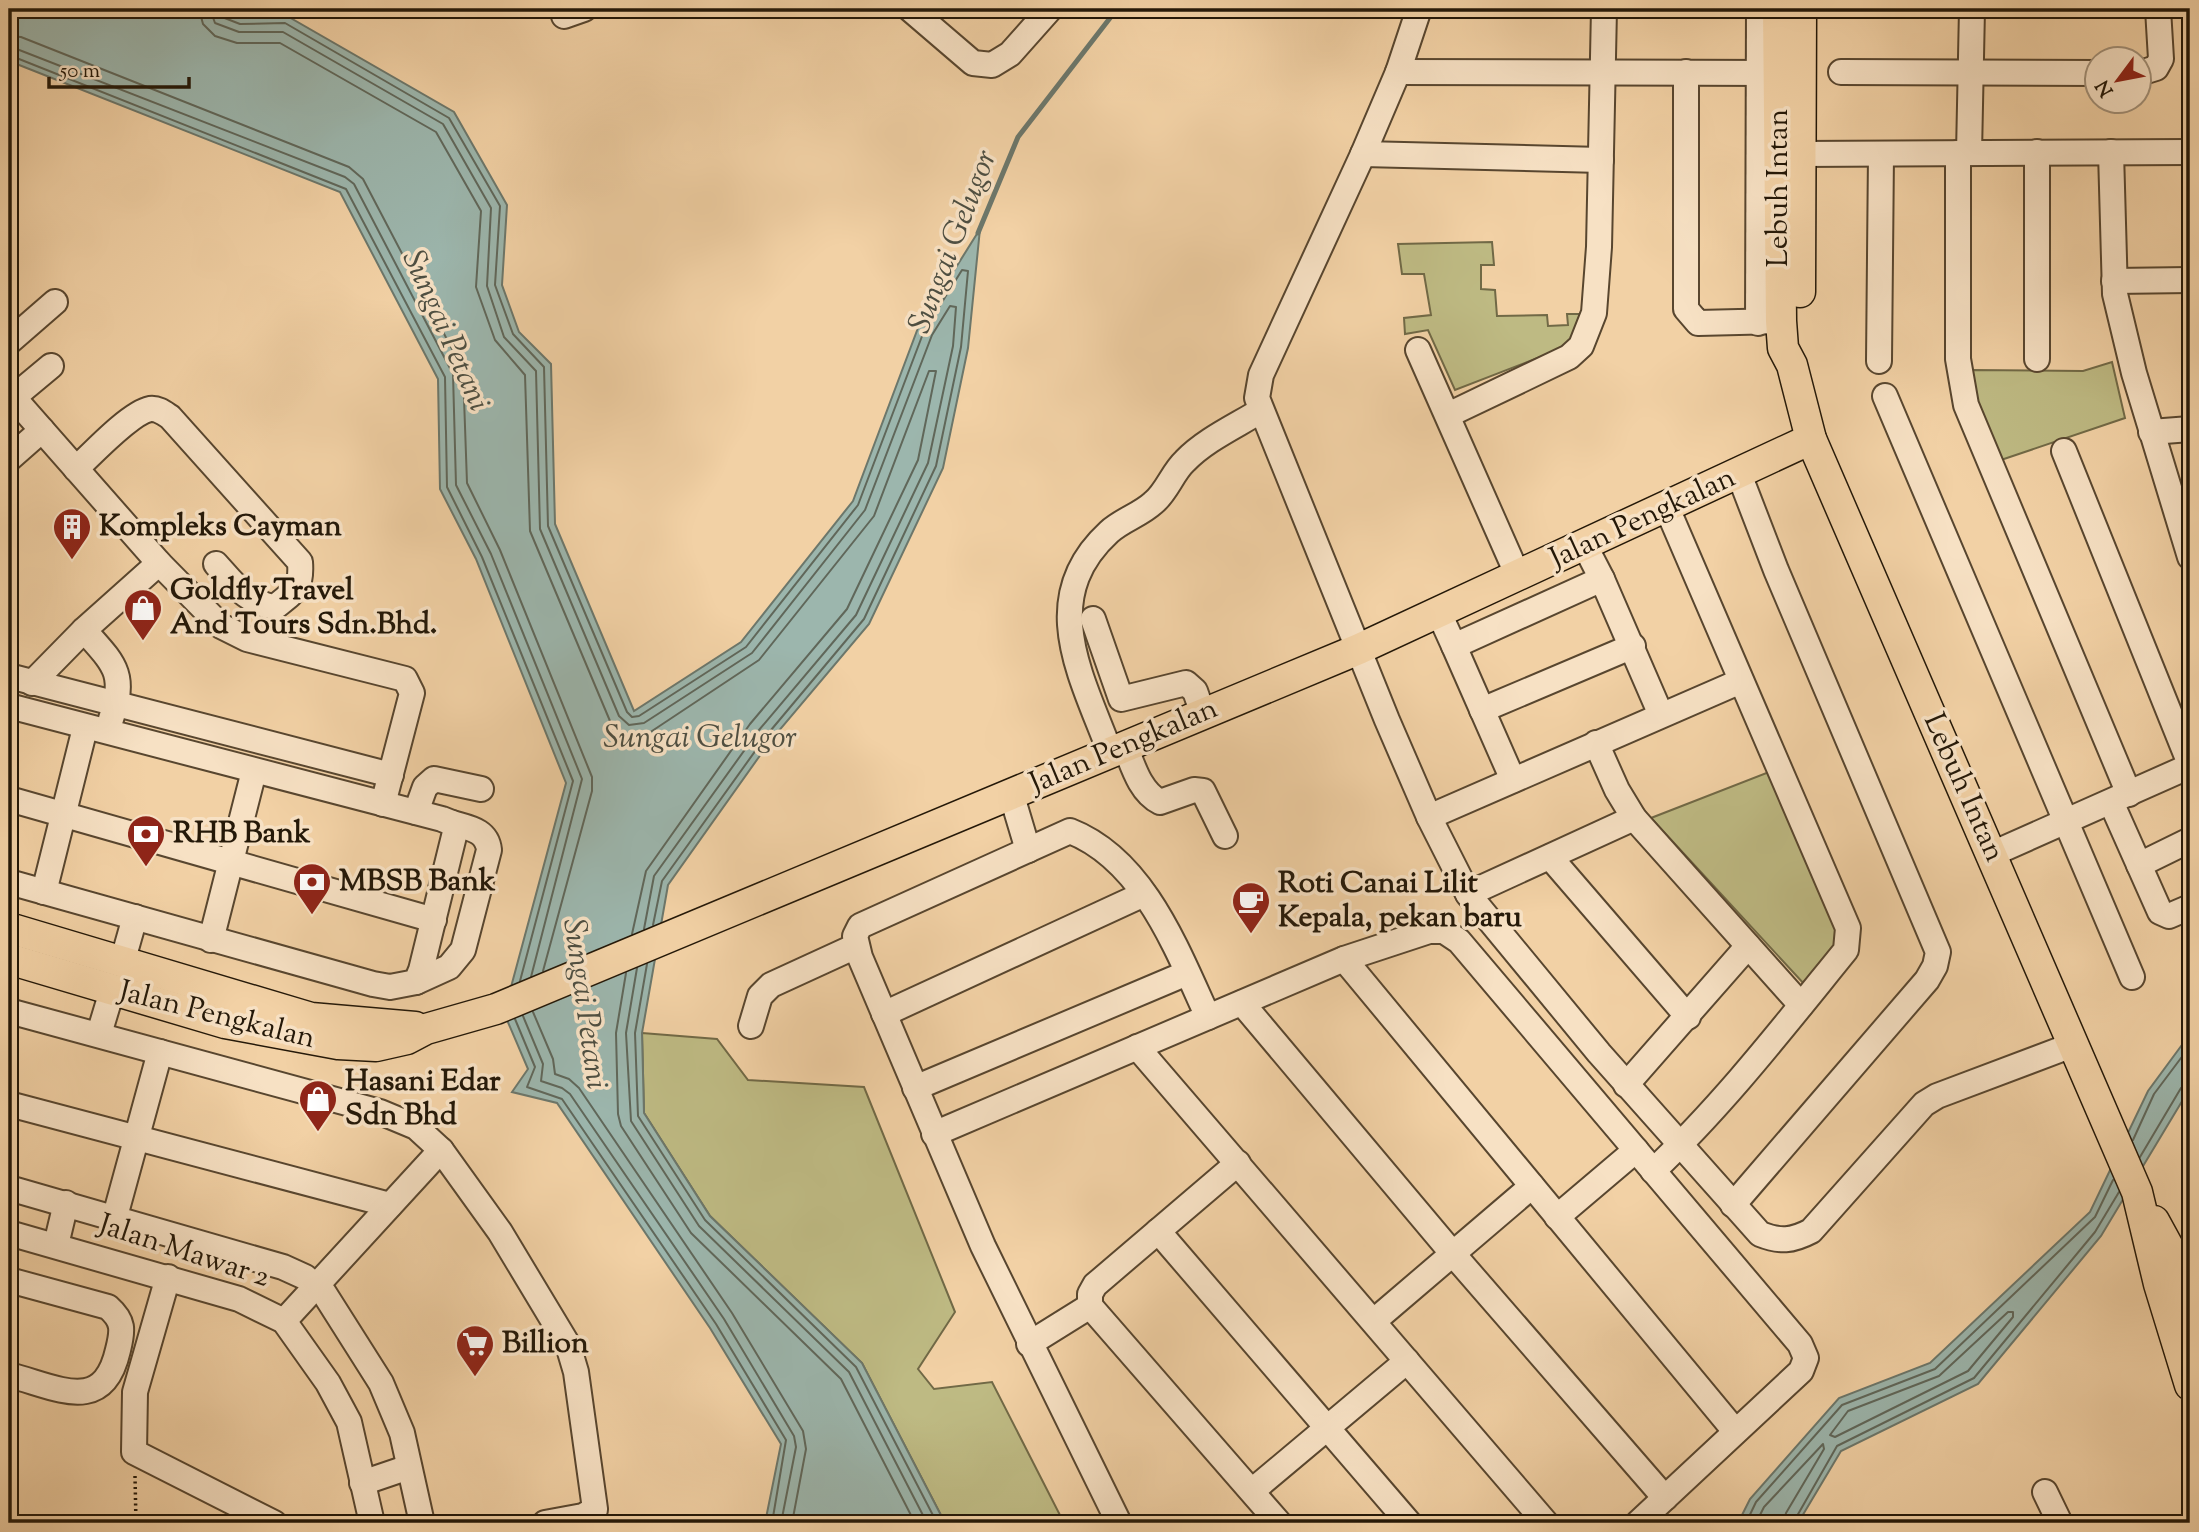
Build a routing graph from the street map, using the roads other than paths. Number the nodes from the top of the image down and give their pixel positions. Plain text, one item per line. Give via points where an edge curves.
1 (911, 9) edge
2 (1050, 9) edge
3 (1419, 9) edge
4 (1604, 9) edge
5 (1759, 9) edge
6 (1778, 9) edge
7 (1801, 9) edge
8 (1972, 9) edge
9 (2158, 9) edge
10 (2154, 69) edge
11 (1603, 70) junction
12 (1398, 72) junction
13 (1686, 72) junction
14 (1841, 72) dead end
15 (1769, 73) junction
16 (1971, 73) junction
17 (2084, 73) edge
18 (2037, 152) junction
19 (2111, 152) junction
20 (2190, 152) edge
21 (1964, 153) junction
22 (1363, 154) junction
23 (1800, 154) junction
24 (1881, 154) junction
25 (1601, 159) junction
26 (2190, 280) edge
27 (2114, 281) junction
28 (55, 302) dead end
29 (1770, 322) junction
30 (9, 342) edge
31 (1418, 350) dead end
32 (2037, 359) dead end
33 (1879, 360) dead end
34 (1793, 365) junction
35 (51, 366) dead end
36 (1885, 396) dead end
37 (11, 399) edge
38 (1260, 411) junction
39 (1448, 415) junction
40 (2190, 429) edge
41 (42, 430) junction
42 (2151, 432) junction
43 (1811, 439) junction
44 (2064, 451) dead end
45 (9, 459) edge
46 (76, 469) junction
47 (1739, 474) junction
48 (1667, 508) junction
49 (1585, 546) junction
50 (2190, 557) edge
51 (159, 563) junction
52 (216, 564) dead end
53 (1518, 576) junction
54 (1602, 579) junction
55 (1439, 612) junction
56 (1093, 619) dead end
57 (84, 630) junction
58 (1454, 646) junction
59 (1633, 646) junction
60 (1359, 649) junction
61 (20, 680) edge
62 (1741, 681) junction
63 (116, 705) junction
64 (9, 706) edge
65 (1482, 710) junction
66 (1202, 714) junction
67 (1661, 715) junction
68 (96, 730) junction
69 (1595, 743) junction
70 (1117, 749) junction
71 (2190, 765) edge
72 (254, 771) junction
73 (391, 775) junction
74 (1513, 780) junction
75 (481, 789) dead end
76 (1011, 793) junction
77 (2120, 798) junction
78 (9, 799) edge
79 (383, 804) junction
80 (416, 813) junction
81 (64, 814) junction
82 (1429, 817) junction
83 (1634, 818) junction
84 (2067, 821) junction
85 (452, 823) junction
86 (1225, 836) dead end
87 (2190, 840) edge
88 (1028, 850) junction
89 (1992, 854) junction
90 (1550, 857) junction
91 (230, 863) junction
92 (2139, 865) junction
93 (9, 882) edge
94 (44, 892) junction
95 (1144, 894) junction
96 (1468, 894) junction
97 (2190, 908) edge
98 (135, 917) junction
99 (433, 920) junction
100 (9, 928) edge
101 (211, 940) junction
102 (856, 946) junction
103 (1748, 946) junction
104 (9, 959) edge
105 (1344, 959) junction
106 (122, 963) junction
107 (1187, 973) junction
108 (2132, 977) dead end
109 (416, 982) junction
110 (112, 990) junction
111 (1242, 1003) junction
112 (1801, 1005) junction
113 (9, 1011) edge
114 (884, 1014) junction
115 (1208, 1017) junction
116 (1688, 1017) junction
117 (751, 1026) dead end
118 (426, 1029) junction
119 (99, 1034) junction
120 (2074, 1044) junction
121 (1137, 1047) junction
122 (160, 1052) junction
123 (1626, 1084) junction
124 (915, 1088) junction
125 (9, 1104) edge
126 (934, 1134) junction
127 (135, 1139) junction
128 (1679, 1147) junction
129 (441, 1150) junction
130 (1636, 1150) junction
131 (1238, 1163) junction
132 (1654, 1171) junction
133 (1532, 1186) junction
134 (9, 1188) edge
135 (2140, 1199) junction
136 (66, 1203) junction
137 (390, 1205) junction
138 (1733, 1205) junction
139 (1557, 1217) junction
140 (114, 1220) junction
141 (1158, 1231) junction
142 (9, 1233) edge
143 (56, 1245) junction
144 (1453, 1254) junction
145 (168, 1277) junction
146 (9, 1280) edge
147 (317, 1286) junction
148 (2190, 1301) edge
149 (1090, 1306) junction
150 (284, 1321) junction
151 (1374, 1321) junction
152 (1030, 1344) junction
153 (1407, 1361) junction
154 (9, 1375) edge
155 (2190, 1385) edge
156 (1326, 1427) junction
157 (1734, 1431) junction
158 (409, 1467) junction
159 (362, 1483) junction
160 (1252, 1491) junction
161 (2045, 1492) dead end
162 (1665, 1498) junction
163 (601, 1516) edge
164 (274, 1523) edge
165 (372, 1523) edge
166 (388, 1523) edge
167 (422, 1523) edge
168 (545, 1523) edge
169 (1119, 1523) edge
170 (1279, 1523) edge
171 (1409, 1523) edge
172 (1546, 1523) edge
173 (1638, 1523) edge
174 (2060, 1523) edge

1 - 2 street via 973,63 992,65 1010,54
3 - 12 street
4 - 11 street
5 - 15 street
6 - 15 main road, Lebuh Intan
7 - 23 main road, Lebuh Intan
8 - 16 street
9 - 10 street via 2161,59
11 - 12 street
11 - 13 street
11 - 25 street
12 - 22 street
13 - 15 street
13 - 29 street via 1686,309 1698,323
14 - 16 street
15 - 29 main road, Lebuh Intan
16 - 17 street
16 - 21 street
18 - 19 street
18 - 21 street
18 - 32 street
19 - 20 street
19 - 27 street
21 - 24 street
21 - 77 street via 1958,359 1966,405
22 - 25 street
22 - 38 street via 1261,375
23 - 24 street
23 - 34 main road, Lebuh Intan via 1800,322
24 - 33 street
25 - 39 street via 1594,313 1581,346 1569,357
26 - 27 street
27 - 42 street via 2123,334
28 - 30 street
29 - 34 main road, Lebuh Intan
31 - 39 street
34 - 43 main road, Lebuh Intan
35 - 37 street
36 - 84 street
37 - 41 street
38 - 60 street
38 - 70 street via 1188,458 1155,502 1108,532 1073,584 1068,622 1075,658
39 - 53 street
40 - 42 street
41 - 45 street
41 - 46 street
42 - 50 street
43 - 47 main road, Jalan Pengkalan
43 - 89 main road, Lebuh Intan
44 - 71 street
46 - 51 street
46 - 52 street via 129,422 148,409 159,409 300,562 302,580 275,607 264,606 253,602
47 - 48 main road, Jalan Pengkalan
47 - 138 street via 1938,952 1927,980
48 - 49 main road, Jalan Pengkalan
48 - 62 street
49 - 53 main road, Jalan Pengkalan
49 - 54 street
51 - 57 street
51 - 73 street via 234,634 405,679 412,694
53 - 55 main road, Jalan Pengkalan
54 - 58 street
54 - 59 street
55 - 58 street
55 - 60 main road, Jalan Pengkalan
56 - 66 street via 1121,699 1186,683 1195,691
57 - 61 street
57 - 63 street via 119,673
58 - 65 street
59 - 65 street
59 - 67 street
60 - 66 main road, Jalan Pengkalan
60 - 82 street
61 - 63 street
62 - 67 street
62 - 112 street via 1848,928 1846,950
63 - 68 street
63 - 73 street
64 - 68 street
65 - 74 street
66 - 70 main road, Jalan Pengkalan
67 - 69 street
68 - 72 street
68 - 81 street
69 - 74 street
69 - 83 street
70 - 76 main road, Jalan Pengkalan
70 - 86 street via 1152,798 1160,802 1203,791
71 - 77 street
72 - 79 street
72 - 91 street
73 - 79 street
74 - 82 street
75 - 80 street via 434,779 425,787
76 - 88 street
76 - 118 main road, Jalan Pengkalan via 496,1009
77 - 84 street
77 - 92 street
78 - 81 street
79 - 80 street
80 - 85 street
81 - 91 street
81 - 94 street
82 - 96 street
83 - 90 street
83 - 103 street
84 - 89 street
84 - 108 street
85 - 99 street via 455,832
85 - 109 street via 480,831 489,850 463,950 449,967
87 - 92 street
88 - 95 street via 1070,831 1107,850
88 - 102 street via 860,926
89 - 120 main road, Lebuh Intan
90 - 96 street
90 - 116 street
91 - 99 street
91 - 101 street
92 - 97 street via 2164,915
93 - 94 street
94 - 98 street
95 - 107 street
95 - 114 street
96 - 123 street
98 - 101 street
98 - 106 street
99 - 109 street
100 - 106 main road, Jalan Pengkalan
101 - 109 street via 373,984
102 - 114 street
102 - 117 street via 771,985 760,996
103 - 112 street
103 - 116 street
104 - 110 main road, Jalan Pengkalan
105 - 111 street
105 - 130 street via 1444,931 1459,941
105 - 133 street
106 - 118 main road, Jalan Pengkalan via 311,1018
107 - 115 street
107 - 124 street
110 - 118 main road, Jalan Pengkalan via 225,1023 338,1044 376,1046
110 - 119 street
111 - 115 street
111 - 144 street
112 - 128 street
113 - 119 street
114 - 124 street
115 - 121 street
116 - 123 street
119 - 122 street
120 - 135 main road, Lebuh Intan
120 - 138 street via 1924,1104 1811,1231 1795,1239 1776,1241 1760,1234
121 - 126 street
121 - 131 street
122 - 127 street
122 - 129 street via 392,1116 416,1127
123 - 128 street
124 - 126 street
125 - 127 street
126 - 152 street
127 - 137 street
127 - 140 street
128 - 132 street
128 - 138 street
129 - 137 street
129 - 163 street via 500,1231 568,1345
130 - 132 street
130 - 139 street
131 - 141 street
131 - 151 street
132 - 157 street via 1800,1344 1806,1358 1801,1371
133 - 139 street
133 - 144 street
134 - 136 street
135 - 148 main road, Lebuh Intan via 2171,1252
135 - 155 main road, Lebuh Intan
136 - 140 street
136 - 143 street
137 - 147 street
139 - 157 street
140 - 147 street via 283,1267
141 - 149 street via 1095,1285
141 - 156 street
142 - 143 street, Jalan Mawar 2
143 - 145 street, Jalan Mawar 2
144 - 151 street
144 - 162 street
145 - 150 street, Jalan Mawar 2 via 239,1299
145 - 164 street via 135,1392 134,1452
146 - 154 street via 108,1307 123,1328 113,1374 101,1387 71,1391
147 - 150 street
147 - 158 street via 381,1383
149 - 152 street
149 - 160 street
150 - 159 street, Jalan Mawar 2 via 344,1413
151 - 153 street
152 - 169 street
153 - 156 street
153 - 172 street
156 - 160 street
156 - 171 street
157 - 162 street
158 - 159 street
158 - 167 street
159 - 165 street, Jalan Mawar 2
159 - 166 street
160 - 170 street
161 - 174 street
162 - 173 street
163 - 168 street

